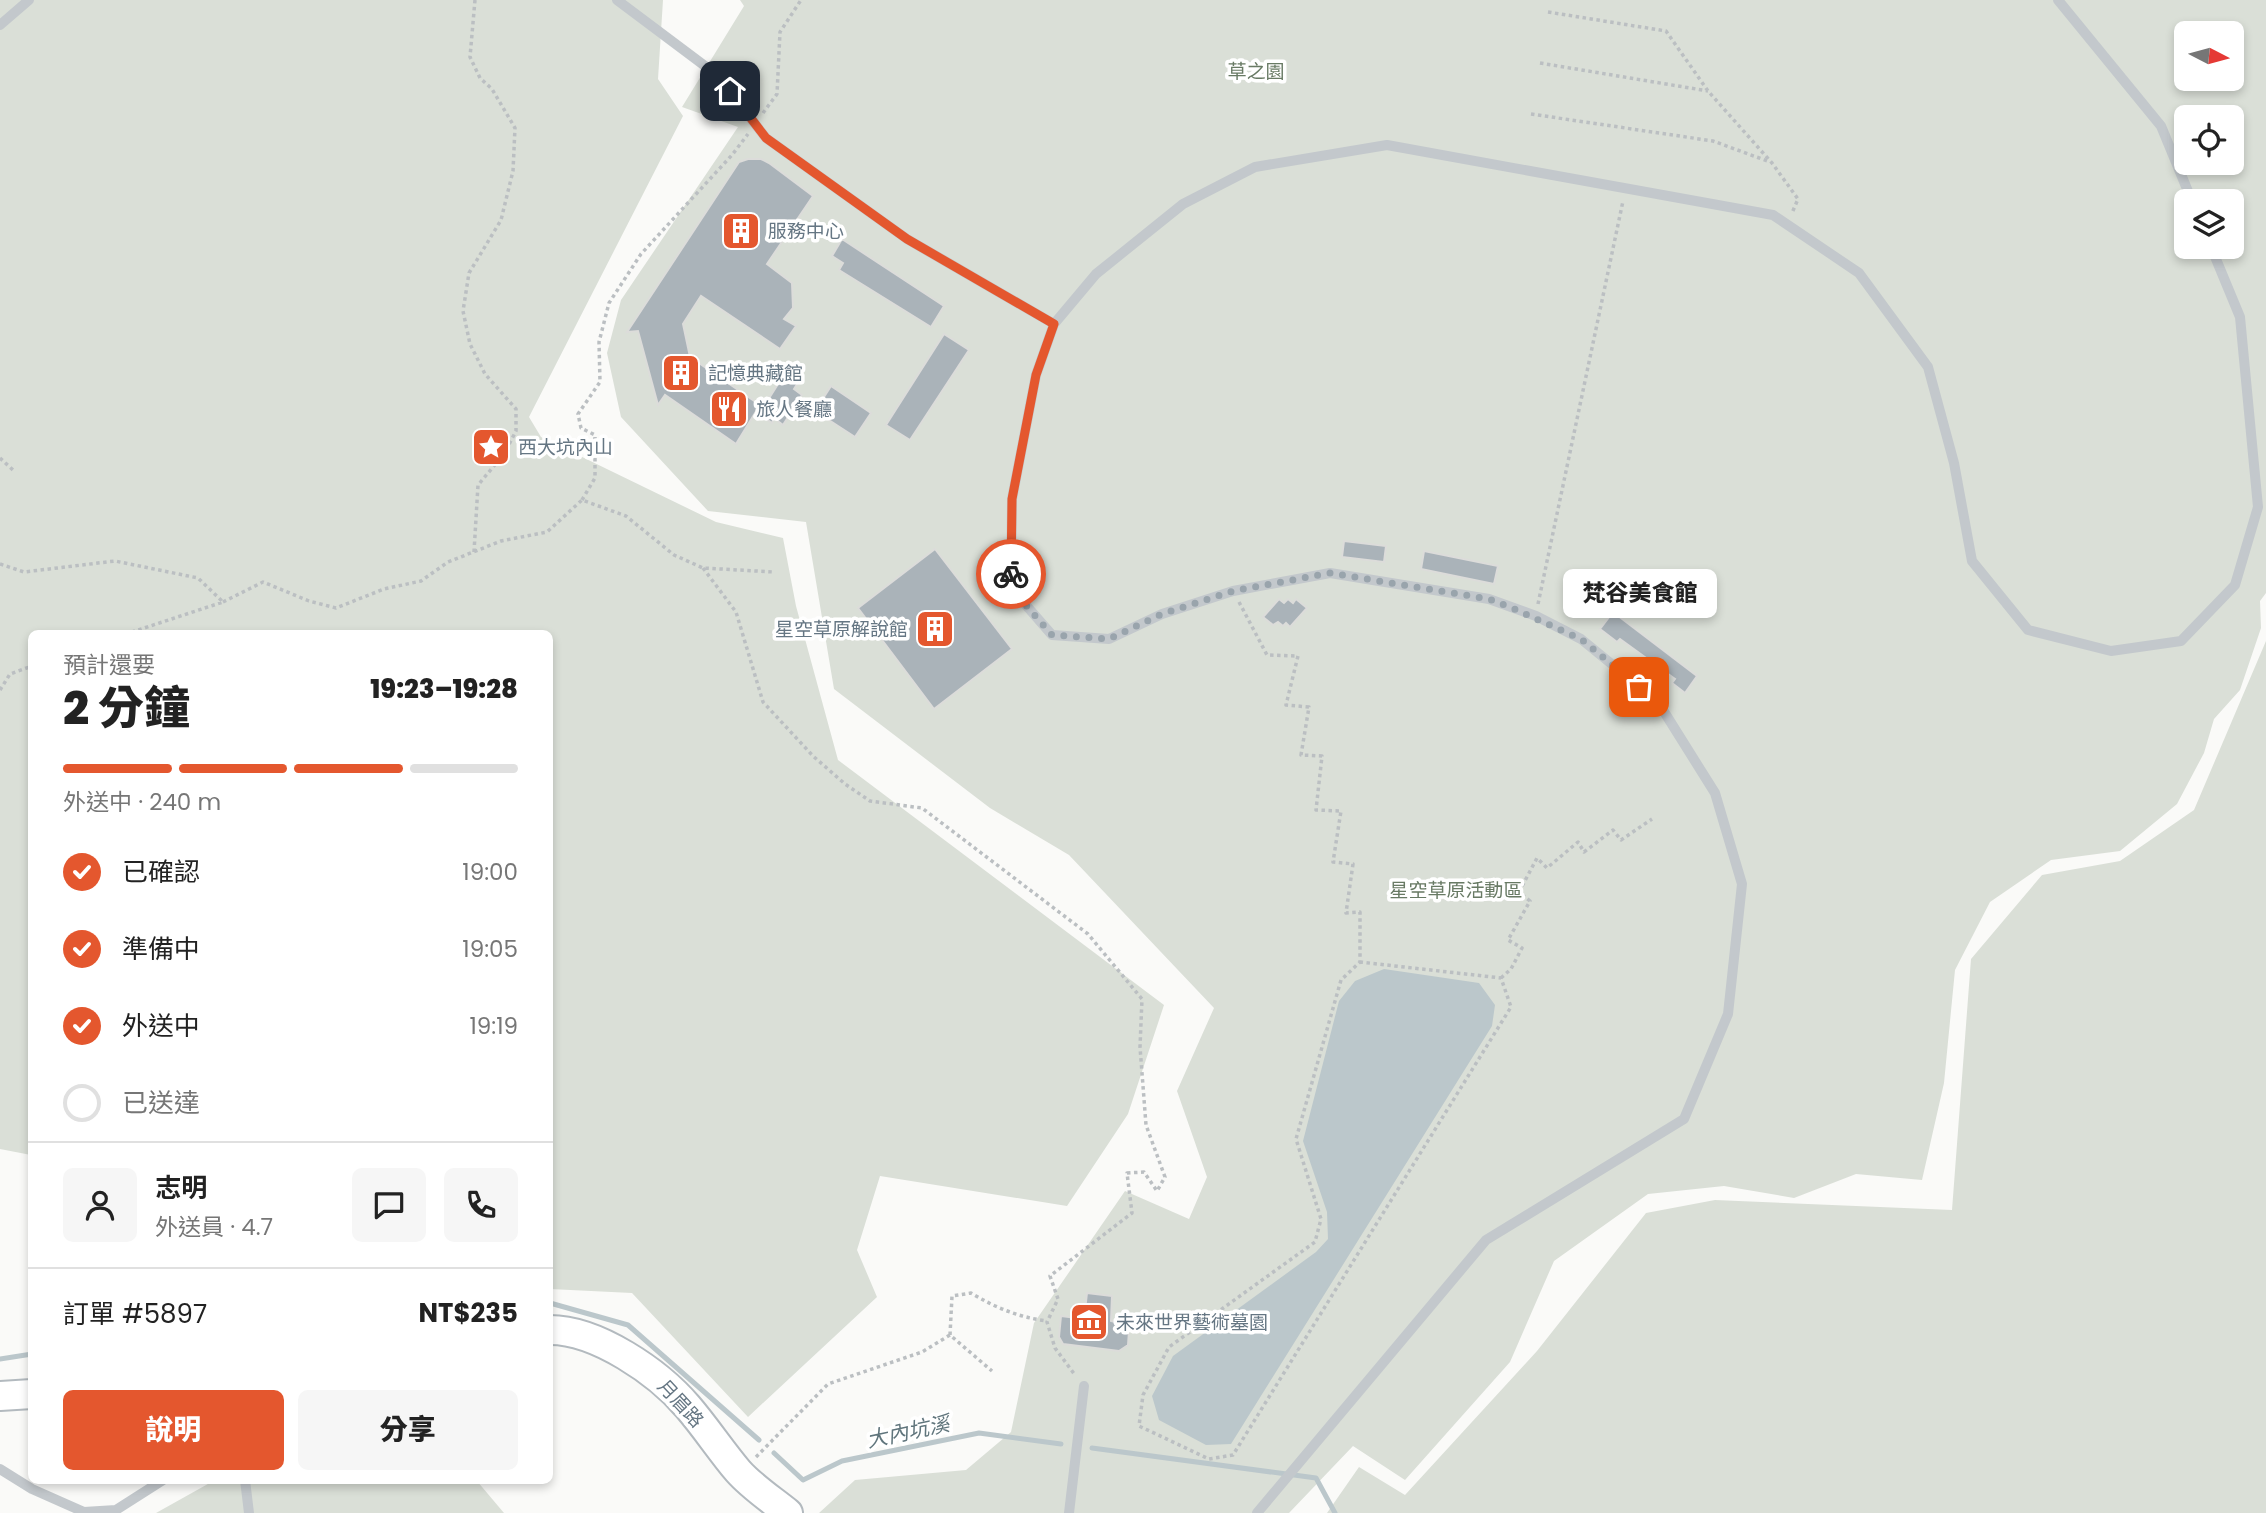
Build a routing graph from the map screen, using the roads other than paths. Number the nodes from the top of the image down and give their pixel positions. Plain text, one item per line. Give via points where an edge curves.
1 (29, 0) edge
2 (617, 0) edge
3 (2059, 0) edge
4 (0, 25) edge
5 (2187, 189) edge
6 (2216, 259) edge
7 (1054, 324) junction
8 (553, 1330) edge
9 (1084, 1386) road end
10 (28, 1394) edge
11 (0, 1396) edge
12 (0, 1469) edge
13 (157, 1484) edge
14 (245, 1484) edge
15 (249, 1513) edge
16 (788, 1513) edge
17 (1069, 1513) edge
18 (1257, 1513) edge

1 - 4 lane
2 - 7 lane via 717,75 766,138 907,239
3 - 5 lane via 2161,126
6 - 7 lane via 2240,317 2258,507 2235,585 2181,641 2111,651 2028,630 1972,561 1954,463 1928,367 1859,273 1773,215 1387,145 1255,167 1183,204 1096,274
7 - 18 lane via 1036,375 1012,499 1011,588 1052,635 1109,639 1162,614 1233,591 1330,573 1489,599 1581,639 1658,702 1715,793 1742,884 1728,1013 1684,1119 1486,1240
8 - 16 street, 月眉路 via 603,1344 654,1374 688,1406 740,1474
9 - 17 lane
10 - 11 street
12 - 13 lane via 84,1512 116,1510
14 - 15 lane

